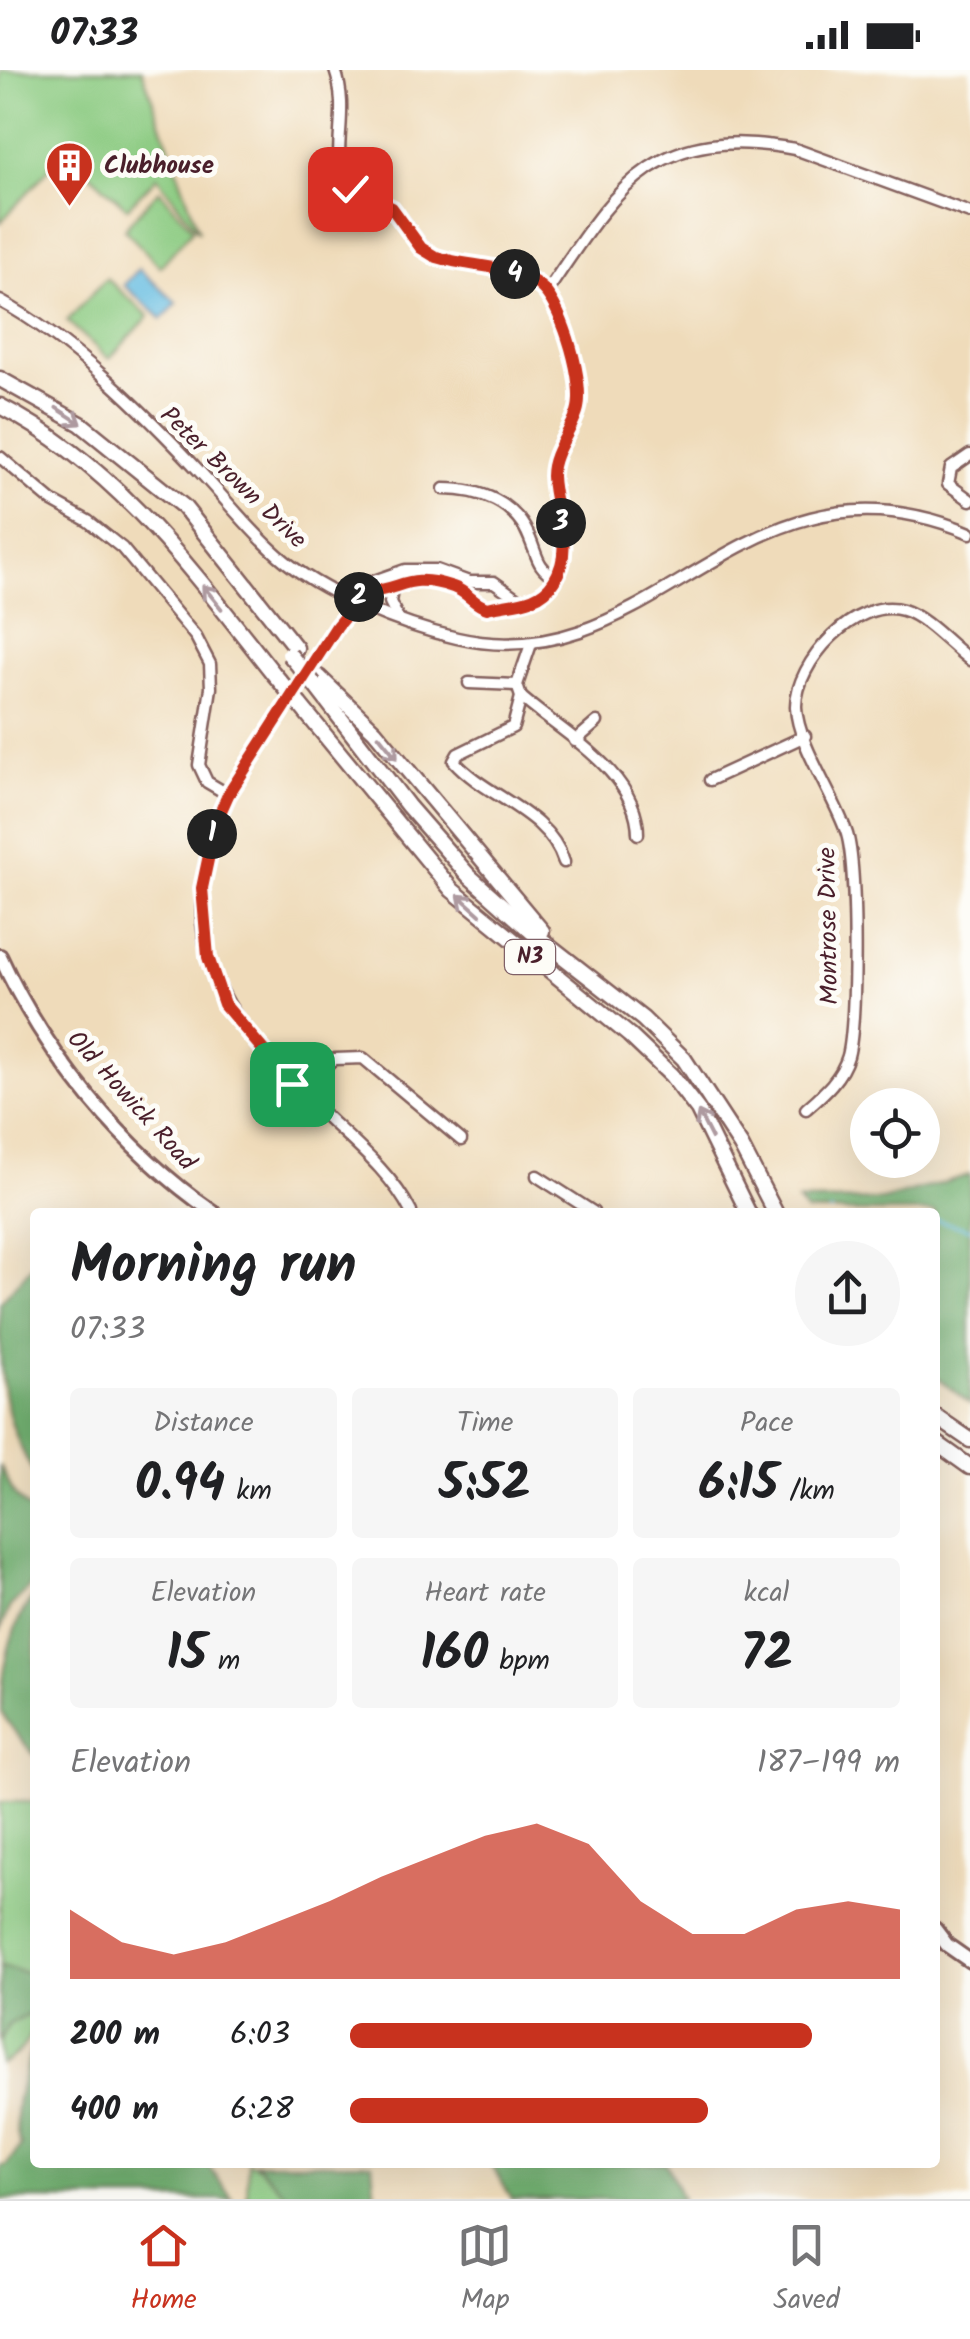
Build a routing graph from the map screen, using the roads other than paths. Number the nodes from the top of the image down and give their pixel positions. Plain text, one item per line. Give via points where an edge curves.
1 (335, 70) edge
2 (970, 213) edge
3 (546, 293) junction
4 (0, 301) edge
5 (0, 378) edge
6 (0, 406) edge
7 (970, 455) edge
8 (0, 457) edge
9 (444, 489) dead end
10 (970, 500) edge
11 (970, 533) edge
12 (556, 578) junction
13 (393, 583) junction
14 (365, 592) junction
15 (355, 601) junction
16 (522, 602) junction
17 (398, 618) junction
18 (532, 644) junction
19 (970, 660) edge
20 (317, 681) junction
21 (468, 683) dead end
22 (517, 685) junction
23 (522, 697) junction
24 (597, 722) dead end
25 (805, 736) junction
26 (575, 742) junction
27 (710, 780) dead end
28 (228, 795) junction
29 (638, 834) dead end
30 (564, 862) dead end
31 (0, 956) edge
32 (585, 974) junction
33 (292, 1084) junction
34 (806, 1109) dead end
35 (461, 1140) dead end
36 (537, 1176) dead end
37 (208, 1208) edge
38 (407, 1208) edge
39 (587, 1208) edge
40 (746, 1208) edge
41 (772, 1208) edge
42 (940, 1419) edge
43 (970, 1440) edge
44 (940, 1446) edge
45 (970, 1467) edge
46 (940, 1936) edge
47 (970, 1960) edge

1 - 3 street via 344,113 344,182 392,208 434,256 525,277
2 - 3 street via 795,149 768,144 676,152 614,195
3 - 12 street via 580,386 576,415 552,473 565,549
4 - 15 street, Peter Brown Drive via 80,359 281,558
5 -> 20 highway, N3, bridge via 81,424 131,464 178,509
40 -> 6 highway, N3, bridge via 698,1110 671,1076 452,890 136,508 66,446
7 - 10 street via 950,468 948,484
8 - 28 street via 122,548 196,636 210,664 211,688 199,766
9 - 12 street via 478,490 499,502 526,530 542,570
11 - 18 street, Peter Brown Drive via 882,511 795,520 738,545 617,618
12 - 16 street via 539,597
13 - 14 street
13 - 16 street via 433,580 463,590 483,608
13 - 17 street via 390,602
14 - 15 street
14 - 16 street via 380,576 420,568 469,582 490,580
15 - 17 street, Peter Brown Drive
15 - 28 street
17 - 18 street, Peter Brown Drive via 459,638
18 - 22 street
19 - 25 street, Montrose Drive via 907,610 866,612 831,638 800,680 796,712
20 -> 32 highway via 374,730
20 - 32 highway, N3 via 408,806 469,876
21 - 22 street
22 - 23 street
23 - 26 street
23 - 30 street via 513,727 454,761 552,838
24 - 26 street
25 - 27 street
25 - 34 street, Montrose Drive via 847,834 853,916 848,1056 828,1090
26 - 29 street via 624,789
28 - 33 street via 202,888 208,957 224,1004
31 - 37 main road, Old Howick Road via 34,1024 70,1073 170,1180
32 - 41 highway, N3 via 684,1060 741,1146
33 - 35 street via 335,1059 363,1058
33 - 38 street via 378,1165
36 - 39 street
42 - 43 highway
44 - 45 highway
46 - 47 main road

